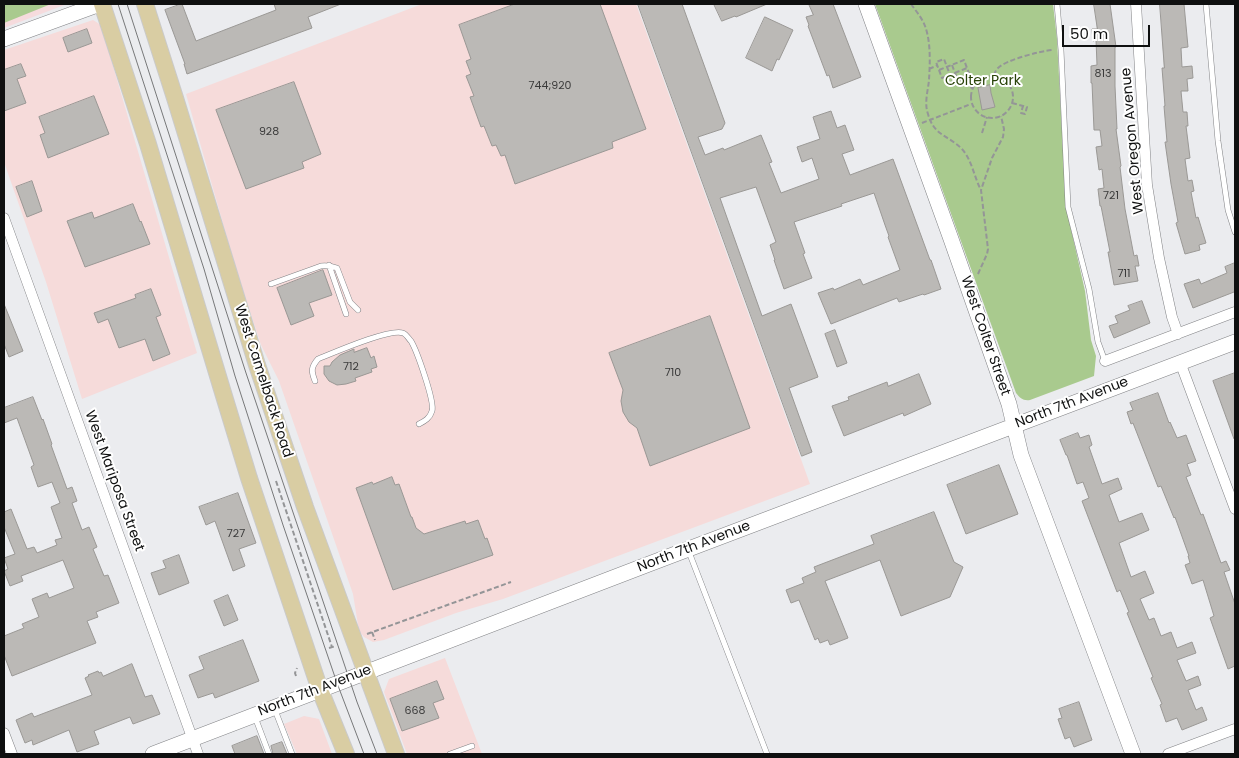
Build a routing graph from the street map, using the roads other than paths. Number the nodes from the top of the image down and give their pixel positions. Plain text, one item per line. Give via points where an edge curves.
1 (101, 4) edge
2 (145, 4) edge
3 (866, 4) edge
4 (1057, 4) edge
5 (1136, 4) edge
6 (1206, 4) edge
7 (4, 39) edge
8 (4, 218) edge
9 (1235, 232) edge
10 (329, 265) junction
11 (271, 284) dead end
12 (358, 310) dead end
13 (1235, 312) edge
14 (346, 314) dead end
15 (1178, 334) junction
16 (1235, 342) edge
17 (1105, 362) joint
18 (1180, 362) junction
19 (314, 380) dead end
20 (419, 424) dead end
21 (1014, 425) junction
22 (1235, 509) edge
23 (688, 549) junction
24 (366, 672) junction
25 (320, 690) junction
26 (274, 708) junction
27 (254, 715) junction
28 (1235, 729) edge
29 (4, 733) edge
30 (192, 739) junction
31 (472, 746) dead end
32 (12, 754) edge
33 (153, 754) edge
34 (198, 754) edge
35 (269, 754) edge
36 (292, 754) edge
37 (346, 754) edge
38 (396, 754) edge
39 (450, 754) edge
40 (767, 754) edge
41 (1133, 754) edge
42 (1168, 754) edge

1 - 7 main road
1 - 25 main road via 141,122 247,471
2 - 24 main road, West Camelback Road via 257,365
3 - 21 main road, West Colter Street via 1006,394
4 - 17 lane via 1062,50 1068,207
5 - 15 street, West Oregon Avenue via 1147,186 1159,258
6 - 9 lane via 1218,141 1228,210
8 - 30 street, West Mariposa Street
10 - 11 lane
10 - 12 lane via 337,268 350,302
10 - 14 lane
13 - 15 street, North 7th Avenue
15 - 17 street, North 7th Avenue
16 - 18 main road, North 7th Avenue
18 - 21 main road, North 7th Avenue
18 - 22 street
19 - 20 lane via 313,364 318,359 381,335 403,333 414,348 432,399 430,417
21 - 23 main road, North 7th Avenue
21 - 41 main road, West Colter Street via 1021,454
23 - 24 main road, North 7th Avenue
23 - 40 lane
24 - 25 main road, North 7th Avenue
24 - 38 main road, West Camelback Road
25 - 26 main road, North 7th Avenue
25 - 37 main road
26 - 27 main road, North 7th Avenue
26 - 36 lane
27 - 30 main road, North 7th Avenue
27 - 35 lane
28 - 42 street
29 - 32 street
30 - 33 main road, North 7th Avenue
30 - 34 street, West Mariposa Street
31 - 39 lane

